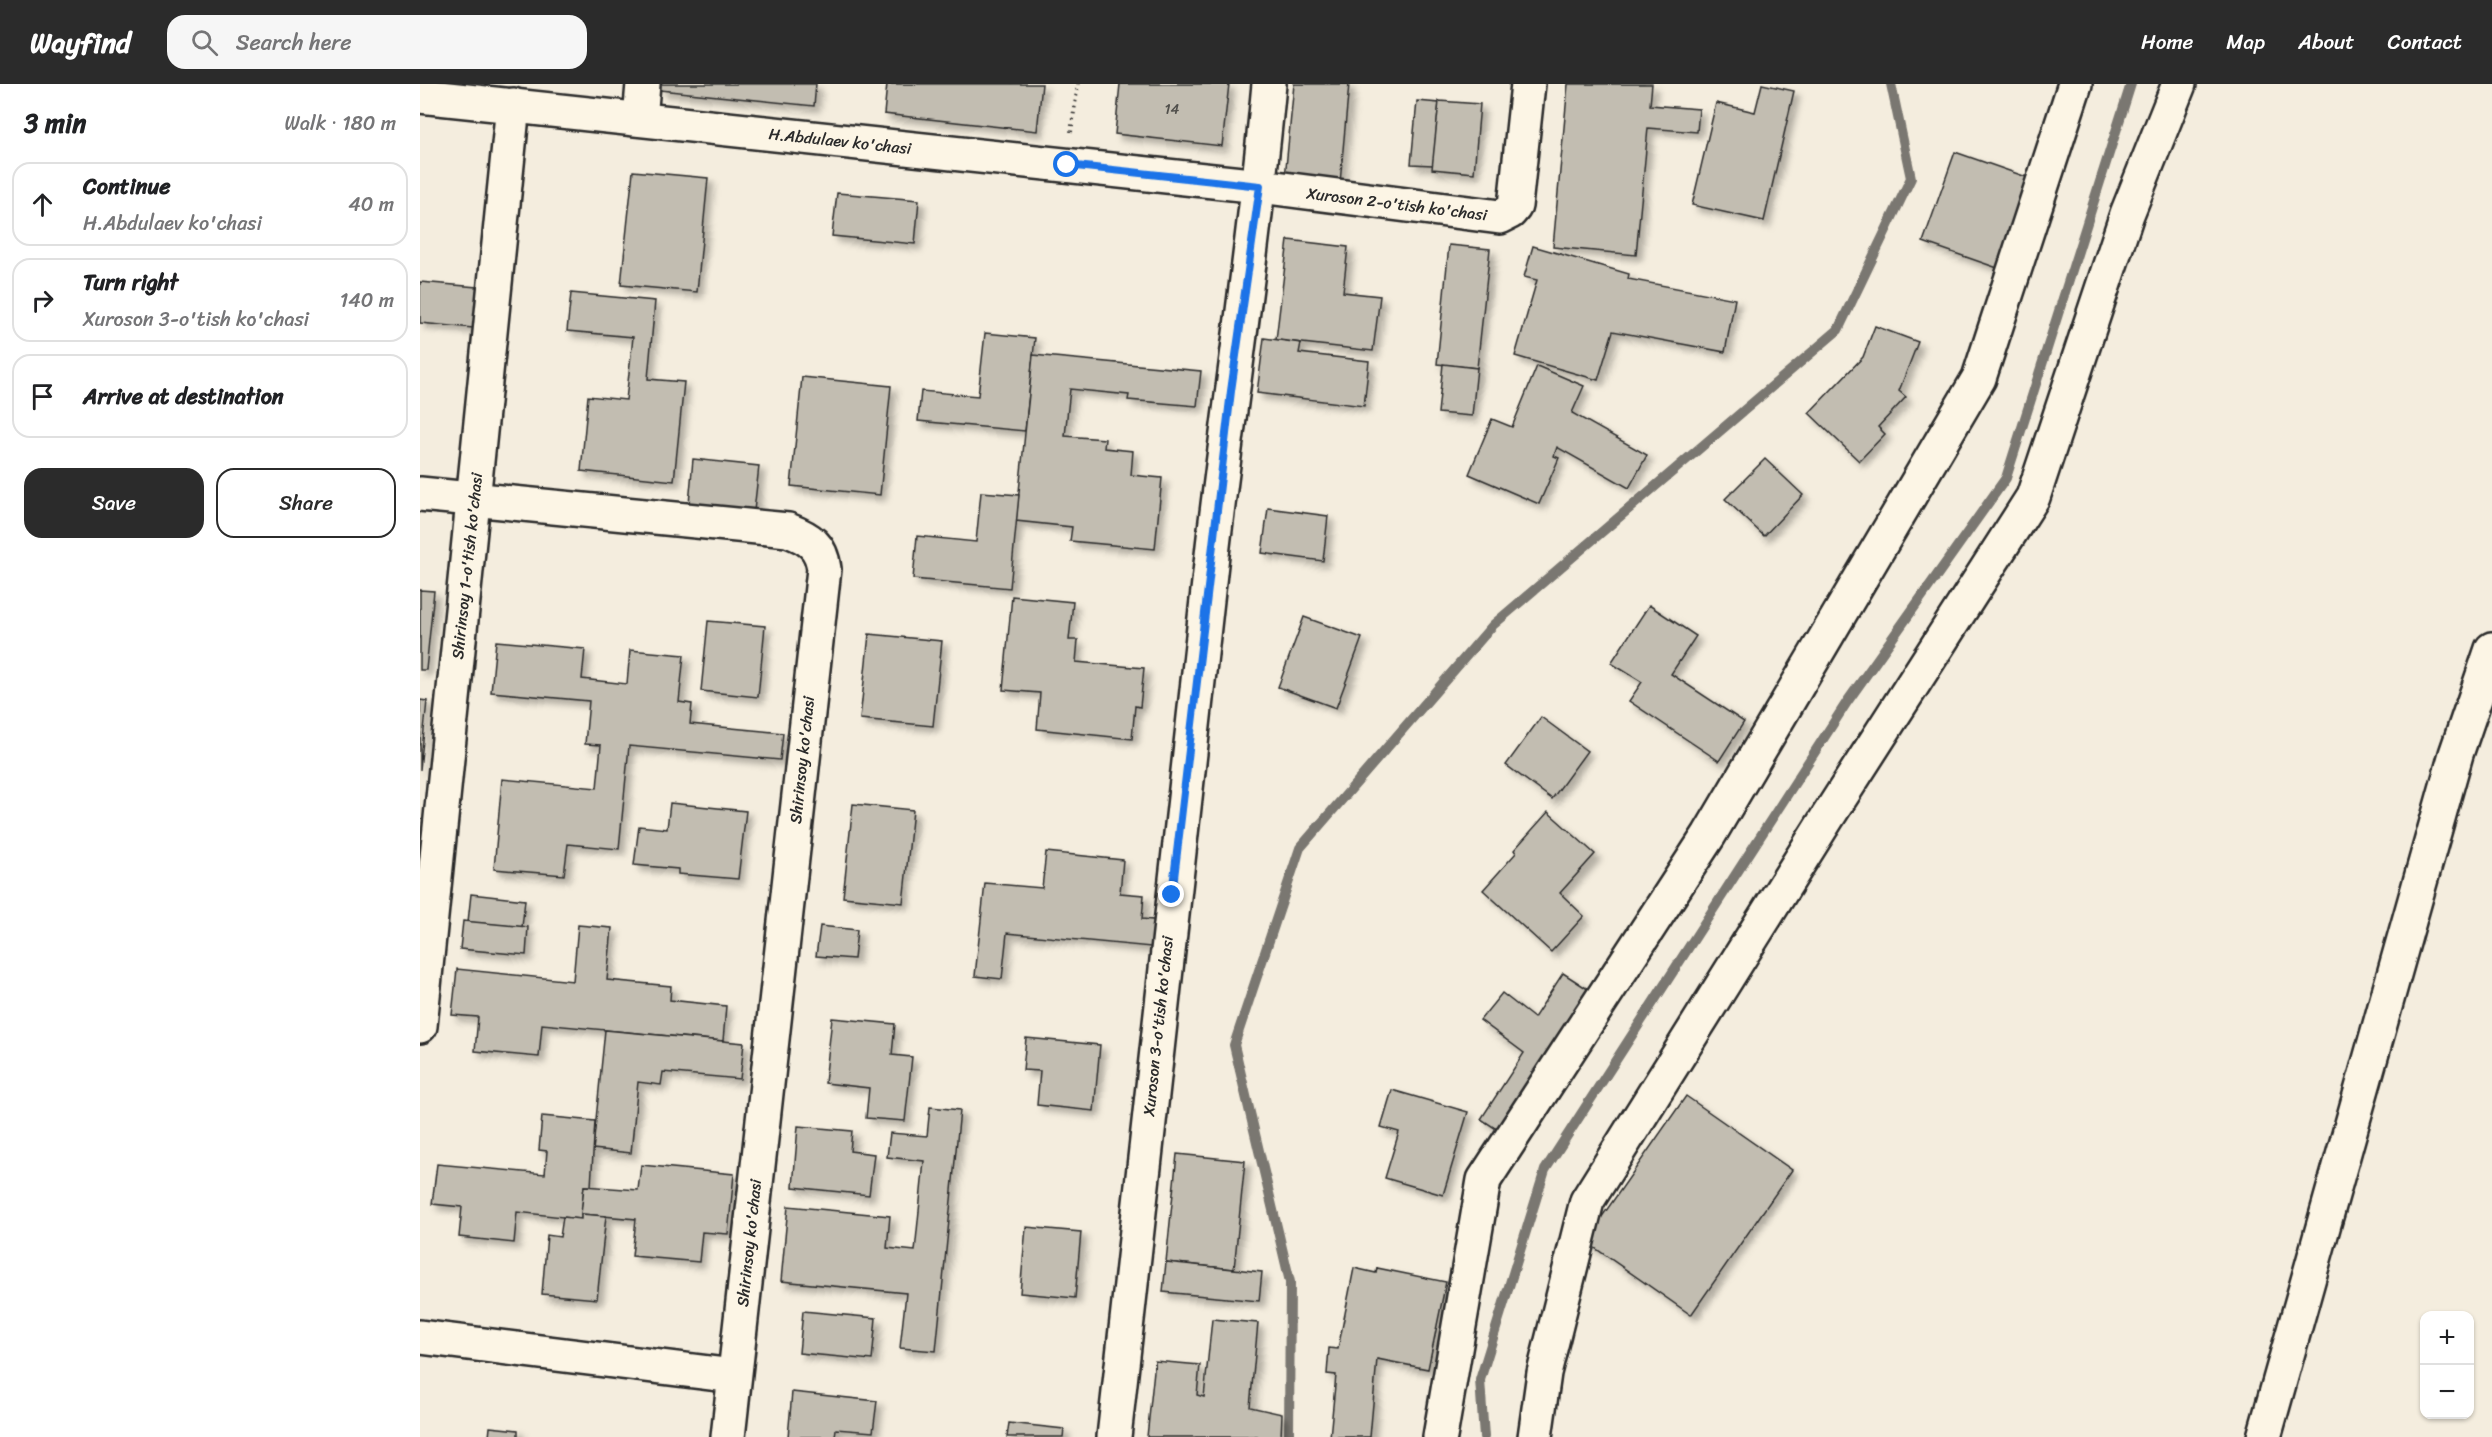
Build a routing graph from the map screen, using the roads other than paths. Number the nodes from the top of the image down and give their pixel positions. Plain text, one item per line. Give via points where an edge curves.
1 (644, 84) edge
2 (1269, 84) edge
3 (1528, 84) edge
4 (2075, 84) edge
5 (2179, 84) edge
6 (420, 96) edge
7 (513, 105) junction
8 (640, 119) junction
9 (1260, 186) junction
10 (420, 494) edge
11 (473, 500) junction
12 (2492, 649) edge
13 (420, 1026) edge
14 (420, 1337) edge
15 (734, 1376) junction
16 (728, 1437) edge
17 (1114, 1437) edge
18 (1440, 1437) edge
19 (1534, 1437) edge
20 (2264, 1437) edge

1 - 8 street
2 - 9 street, Xuroson 3-o'tish ko'chasi
3 - 9 street, Xuroson 2-o'tish ko'chasi via 1515,206 1505,216
4 - 18 street via 1979,378 1709,835 1484,1180
5 - 19 street via 2127,214 2033,497 1587,1201 1544,1373
6 - 7 street, H.Abdulaev ko'chasi
7 - 8 street, H.Abdulaev ko'chasi
7 - 11 street, Shirinsoy 1-o'tish ko'chasi
8 - 9 street, H.Abdulaev ko'chasi
9 - 17 street, Xuroson 3-o'tish ko'chasi via 1231,391 1172,895
10 - 11 street, Shirinsoy ko'chasi
11 - 13 street, Shirinsoy 1-o'tish ko'chasi
11 - 15 street, Shirinsoy ko'chasi via 788,530 814,543 822,555 824,569
12 - 20 street via 2456,754
14 - 15 street
15 - 16 street, Shirinsoy ko'chasi

